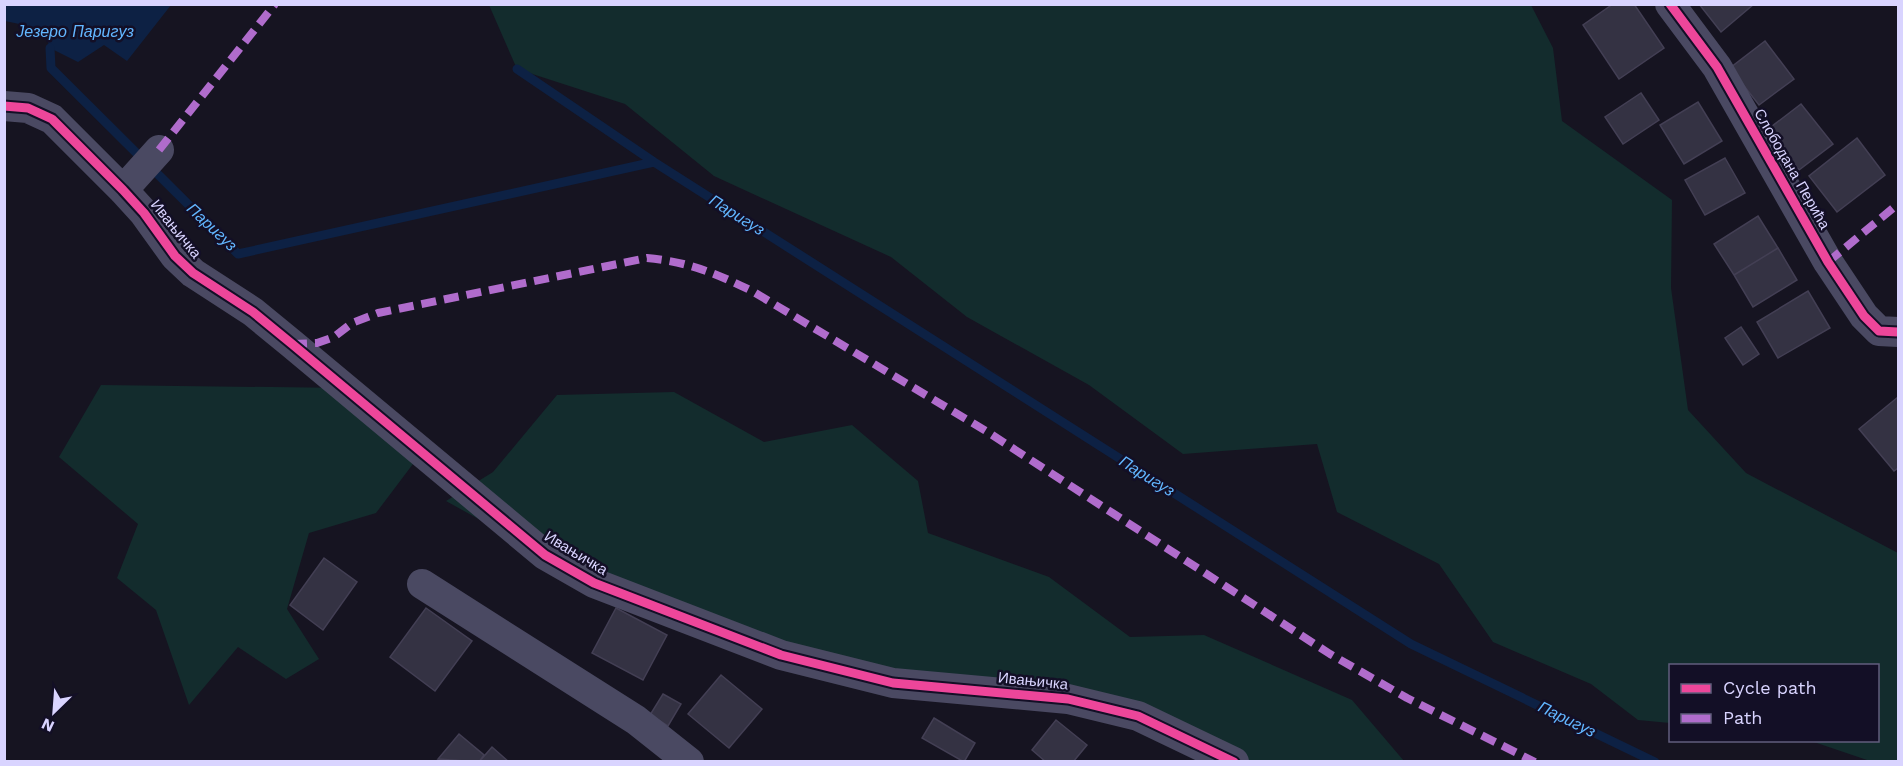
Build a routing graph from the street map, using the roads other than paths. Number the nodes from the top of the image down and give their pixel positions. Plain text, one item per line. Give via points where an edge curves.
1 (1670, 4) edge
2 (4, 106) edge
3 (159, 150) dead end
4 (128, 184) junction
5 (1899, 332) edge
6 (422, 584) dead end
7 (689, 762) edge
8 (1234, 762) edge

1 - 5 street, Слободана Перића via 1717,67 1860,309 1879,331
2 - 4 street, Ивањичка via 28,108 52,119
3 - 4 street
4 - 8 street, Ивањичка via 175,256 193,273 253,312 545,555 594,583 781,655 893,682 1068,699 1138,716
6 - 7 street via 636,720

